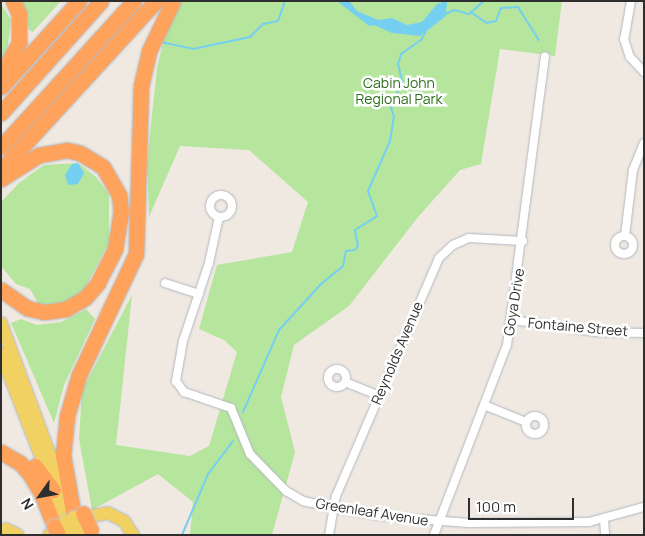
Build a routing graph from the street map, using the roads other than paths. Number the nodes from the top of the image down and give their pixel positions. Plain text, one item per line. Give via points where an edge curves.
1 (13, 1) edge
2 (78, 1) edge
3 (101, 1) edge
4 (134, 1) edge
5 (156, 1) edge
6 (172, 1) edge
7 (631, 1) edge
8 (545, 56) dead end
9 (644, 72) edge
10 (1, 75) edge
11 (1, 87) edge
12 (1, 113) edge
13 (644, 143) edge
14 (1, 147) edge
15 (1, 170) edge
16 (1, 178) edge
17 (219, 217) dead end
18 (625, 236) dead end
19 (523, 241) junction
20 (165, 283) dead end
21 (1, 290) edge
22 (199, 294) junction
23 (513, 320) junction
24 (1, 323) edge
25 (644, 333) edge
26 (1, 354) edge
27 (345, 382) dead end
28 (378, 396) junction
29 (484, 405) junction
30 (526, 422) dead end
31 (1, 444) edge
32 (1, 452) edge
33 (53, 490) junction
34 (644, 507) edge
35 (334, 508) junction
36 (604, 520) junction
37 (439, 522) junction
38 (64, 526) edge
39 (6, 529) dead end
40 (87, 533) edge
41 (18, 535) edge
42 (72, 535) edge
43 (126, 535) edge
44 (133, 535) edge
45 (329, 535) edge
46 (434, 535) edge
47 (605, 535) edge

1 - 10 highway via 19,14 19,42
2 - 11 highway
3 - 12 highway
4 - 14 highway
5 - 15 highway
6 - 38 highway via 149,51 141,86 136,254 79,375 67,416 72,479
7 - 9 street via 624,39 630,57
8 - 19 street, Goya Drive
13 - 18 street via 633,170
16 - 21 highway via 39,155 53,151 80,153 103,167 118,195 121,211 120,230 112,257 98,283 85,298 66,309 44,312 27,308
17 - 22 street, Greenleaf Avenue
19 - 23 street, Goya Drive
19 - 28 street, Reynolds Avenue via 475,237 457,242 444,252
20 - 22 street
22 - 35 street, Greenleaf Avenue via 177,366 178,388 228,405 250,454 264,470 296,497
23 - 25 street, Fontaine Street via 596,332
23 - 29 street, Goya Drive
24 - 38 main road
26 - 33 main road
27 - 28 street
28 - 35 street, Reynolds Avenue via 336,496
29 - 30 street
29 - 37 street, Goya Drive
31 - 33 highway via 30,461
32 - 38 highway via 29,473
33 - 38 main road
34 - 36 street, Greenleaf Avenue
35 - 37 street, Greenleaf Avenue
35 - 45 street, Reynolds Avenue
36 - 37 street, Greenleaf Avenue via 562,524
36 - 47 street
37 - 46 street, Goya Drive
38 - 40 highway, bridge
38 - 42 main road, bridge
38 - 43 main road via 106,520 119,524
38 - 44 main road via 108,513 124,521
39 - 41 main road

